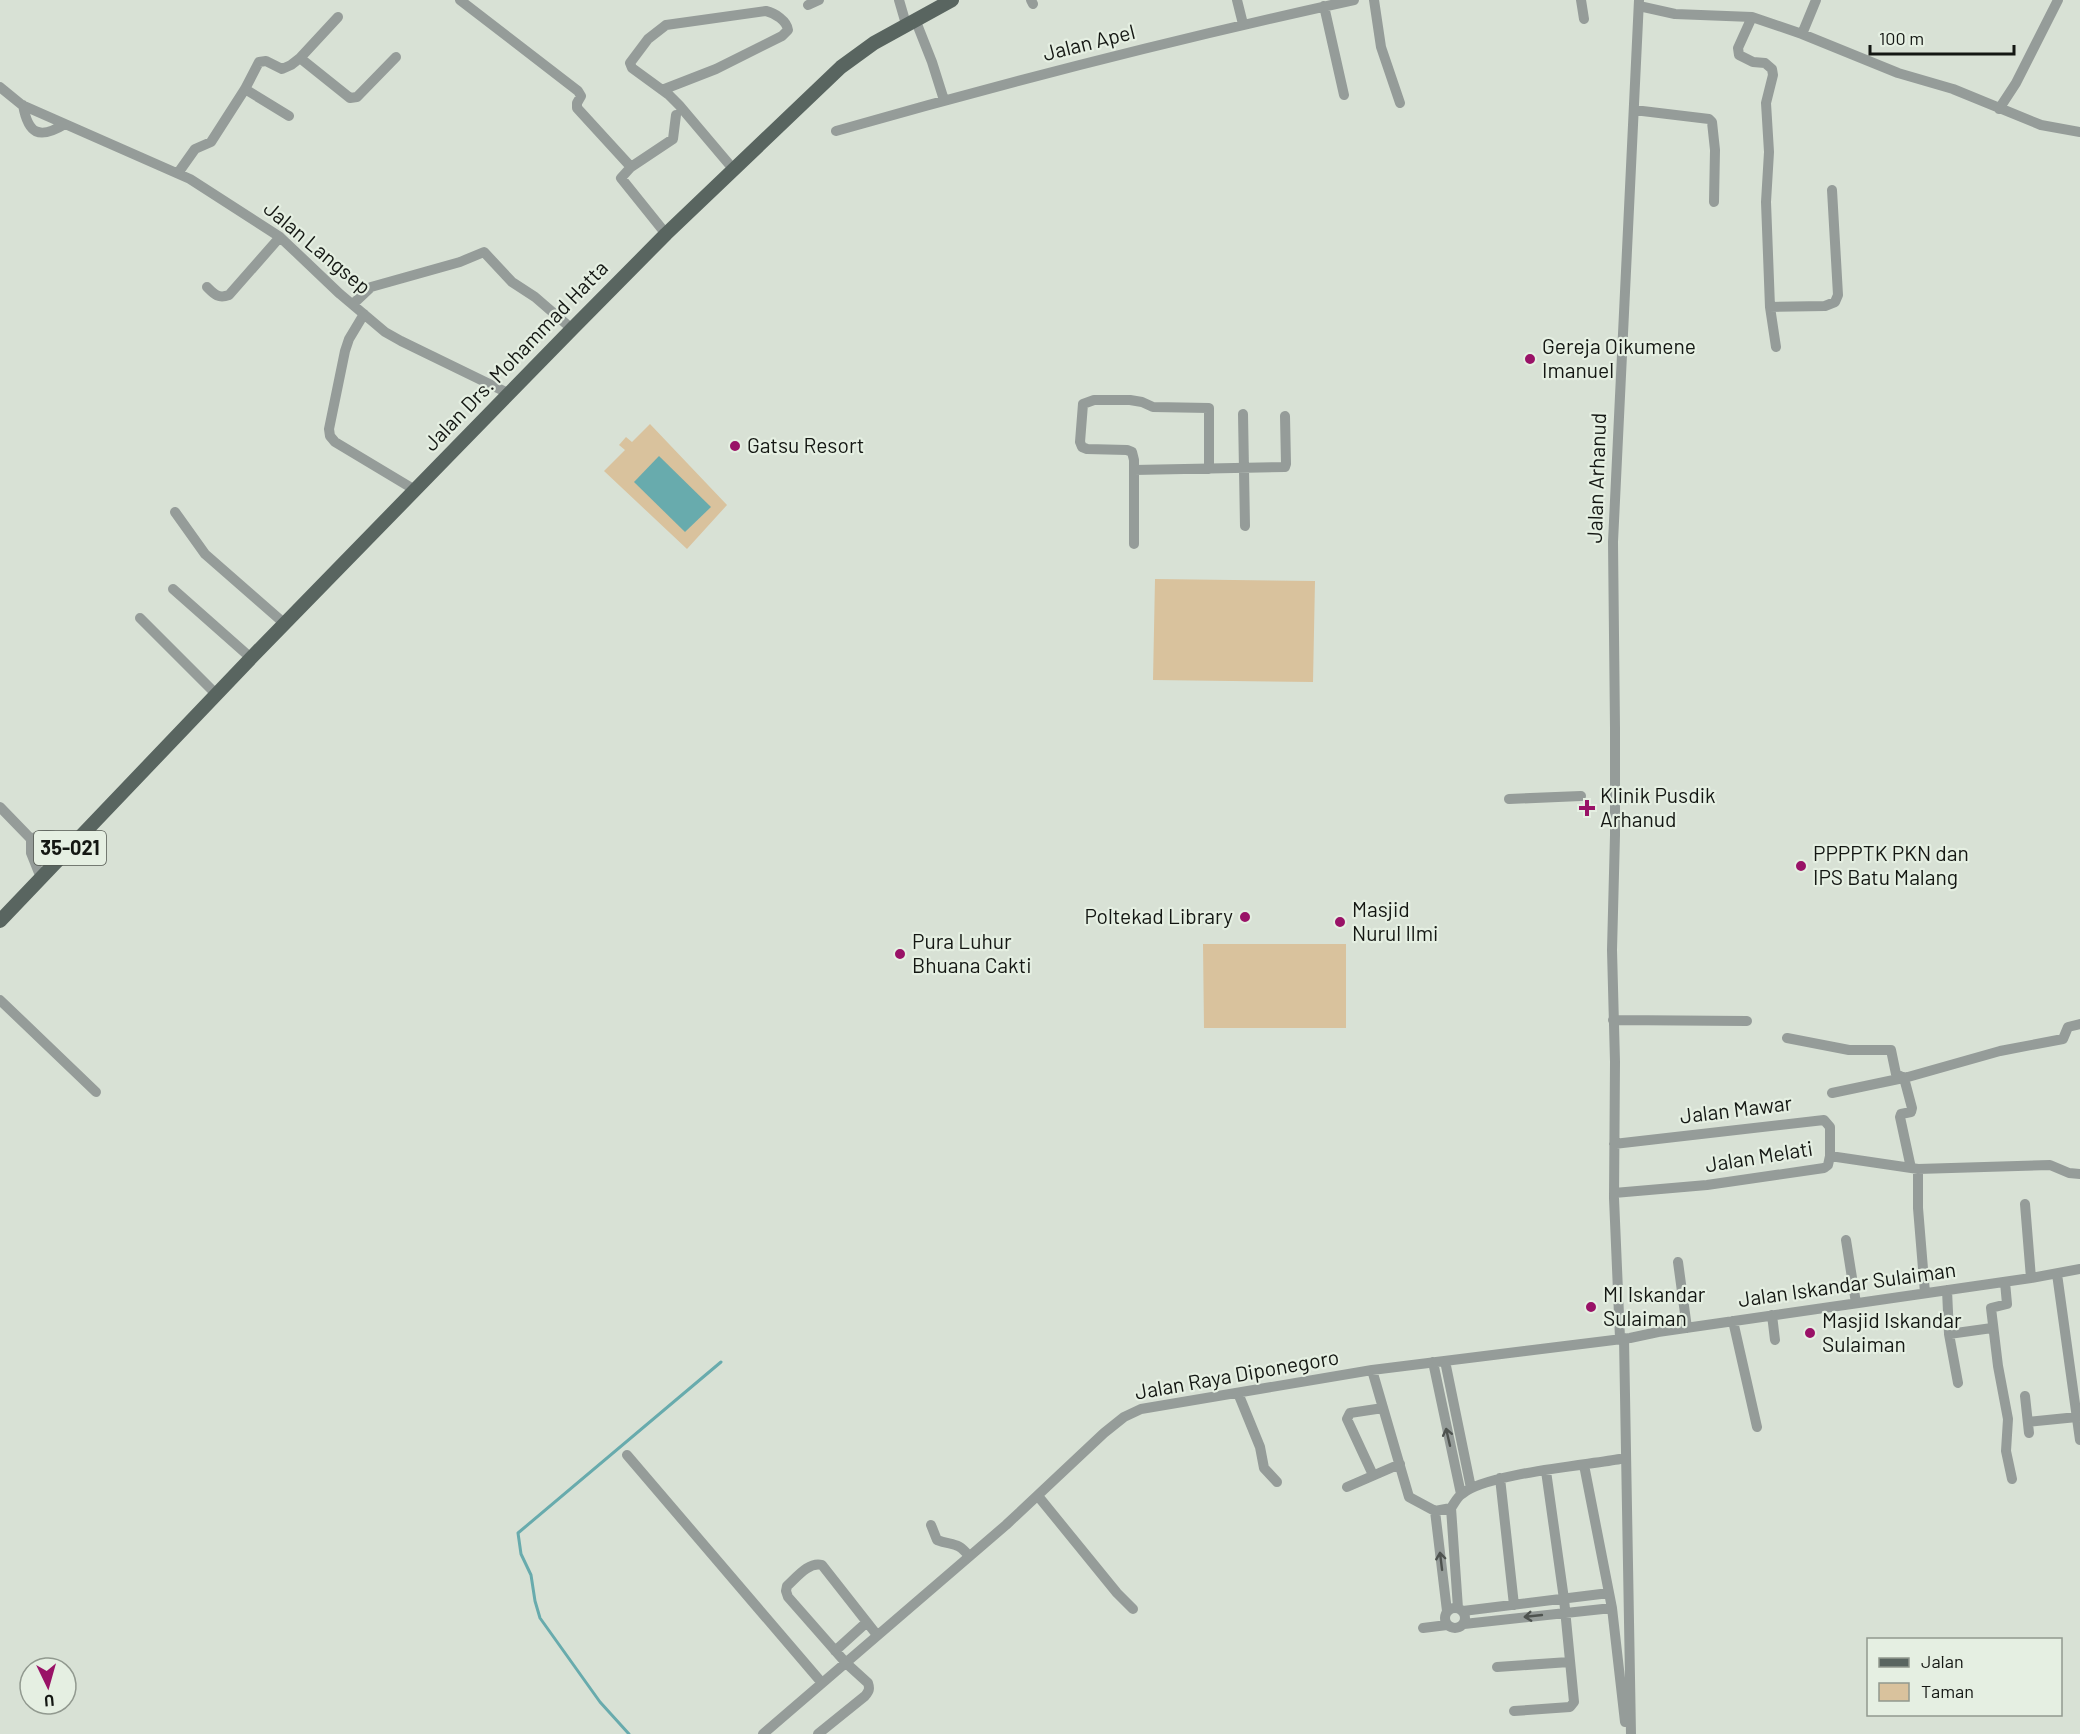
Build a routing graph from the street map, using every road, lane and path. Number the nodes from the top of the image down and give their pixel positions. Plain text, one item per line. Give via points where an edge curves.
1 (460, 0) edge
2 (819, 0) edge
3 (899, 0) edge
4 (952, 0) edge
5 (1237, 0) edge
6 (1354, 0) edge
7 (1374, 0) edge
8 (1581, 0) edge
9 (1816, 0) edge
10 (2058, 0) edge
11 (1639, 3) edge
12 (808, 5) dead end
13 (1324, 6) junction
14 (338, 16) dead end
15 (1752, 17) junction
16 (1584, 20) dead end
17 (911, 21) junction
18 (1243, 24) junction
19 (1802, 34) junction
20 (396, 57) dead end
21 (300, 58) junction
22 (0, 87) edge
23 (245, 89) junction
24 (666, 93) junction
25 (1344, 95) dead end
26 (944, 100) junction
27 (1400, 103) dead end
28 (23, 105) junction
29 (2000, 109) junction
30 (678, 110) junction
31 (1634, 110) junction
32 (289, 116) dead end
33 (64, 124) junction
34 (836, 131) dead end
35 (2080, 132) edge
36 (631, 168) junction
37 (734, 170) junction
38 (178, 173) junction
39 (1832, 190) dead end
40 (1714, 202) dead end
41 (666, 234) junction
42 (280, 237) junction
43 (207, 287) dead end
44 (353, 304) junction
45 (1770, 307) junction
46 (364, 314) junction
47 (572, 329) junction
48 (1776, 347) dead end
49 (510, 394) junction
50 (1243, 414) dead end
51 (1285, 416) dead end
52 (1243, 468) junction
53 (1209, 469) junction
54 (1134, 470) junction
55 (415, 490) junction
56 (175, 512) dead end
57 (1245, 526) dead end
58 (1134, 544) dead end
59 (173, 589) dead end
60 (140, 618) dead end
61 (285, 624) junction
62 (251, 658) junction
63 (217, 695) junction
64 (1581, 796) dead end
65 (1509, 799) dead end
66 (0, 807) edge
67 (31, 839) junction
68 (75, 842) junction
69 (41, 878) junction
70 (0, 921) edge
71 (0, 1000) edge
72 (1614, 1020) junction
73 (1747, 1021) dead end
74 (2080, 1024) edge
75 (1787, 1038) dead end
76 (1904, 1078) junction
77 (96, 1092) dead end
78 (1832, 1093) dead end
79 (1614, 1144) junction
80 (1830, 1156) junction
81 (1914, 1168) junction
82 (2080, 1174) edge
83 (1614, 1193) junction
84 (2025, 1204) dead end
85 (1846, 1240) dead end
86 (1678, 1262) dead end
87 (2080, 1269) edge
88 (2058, 1274) junction
89 (2031, 1278) junction
90 (2005, 1282) junction
91 (1947, 1290) junction
92 (1925, 1293) junction
93 (1856, 1303) junction
94 (1772, 1316) junction
95 (1732, 1321) junction
96 (1687, 1328) junction
97 (1992, 1328) junction
98 (1949, 1334) junction
99 (1622, 1338) junction
100 (1775, 1340) dead end
101 (1439, 1361) junction
102 (1372, 1370) junction
103 (1958, 1383) dead end
104 (1238, 1393) junction
105 (2025, 1396) dead end
106 (1383, 1408) junction
107 (2077, 1417) junction
108 (2028, 1422) junction
109 (1757, 1427) dead end
110 (2029, 1433) dead end
111 (2080, 1440) edge
112 (627, 1455) dead end
113 (1620, 1460) dead end
114 (1400, 1464) junction
115 (1584, 1465) junction
116 (1546, 1471) junction
117 (1373, 1475) junction
118 (1500, 1478) junction
119 (2012, 1479) dead end
120 (1277, 1482) dead end
121 (1347, 1487) dead end
122 (1466, 1491) junction
123 (1038, 1496) junction
124 (1450, 1508) junction
125 (1435, 1511) junction
126 (931, 1525) dead end
127 (969, 1556) junction
128 (1609, 1593) junction
129 (1564, 1599) junction
130 (1514, 1605) junction
131 (1612, 1608) junction
132 (1133, 1609) dead end
133 (1461, 1609) junction
134 (1447, 1611) junction
135 (1566, 1612) junction
136 (867, 1622) junction
137 (1464, 1624) junction
138 (1448, 1625) junction
139 (1423, 1628) dead end
140 (877, 1635) junction
141 (835, 1651) junction
142 (1569, 1662) junction
143 (846, 1663) junction
144 (1497, 1667) dead end
145 (822, 1683) junction
146 (1514, 1711) dead end
147 (1628, 1730) edge
148 (763, 1734) edge
149 (818, 1734) edge

1 - 36 street via 578,91 581,98 577,108
2 - 12 street
3 - 17 street
4 - 17 main road, Jalan Drs. Mohammad Hatta
5 - 18 street
6 - 13 street, Jalan Apel
7 - 27 street via 1381,47
8 - 16 street
9 - 19 street
10 - 29 street
11 - 15 street via 1675,14
11 - 31 street, Jalan Arhanud
13 - 18 street, Jalan Apel
13 - 25 street
14 - 21 street
15 - 19 street
15 - 45 street via 1738,48 1739,55 1765,63 1773,75 1767,103
17 - 26 street via 932,62
17 - 37 main road, Jalan Drs. Mohammad Hatta via 842,67
18 - 26 street, Jalan Apel
19 - 29 street
20 - 21 street via 354,99
21 - 23 street via 282,69 259,62
22 - 28 street, Jalan Langsep
23 - 32 street
23 - 38 street via 211,142 195,149
24 - 24 street via 630,63 663,26 766,11 788,27 782,36
24 - 30 street
26 - 34 street, Jalan Apel
28 - 33 street, Jalan Langsep
28 - 33 street via 27,124 38,133 45,134
29 - 35 street via 2041,125
30 - 36 street via 673,139
30 - 37 street
31 - 40 street via 1712,122
31 - 72 street, Jalan Arhanud via 1613,542
33 - 38 street, Jalan Langsep
36 - 41 street via 621,178
37 - 41 main road, Jalan Drs. Mohammad Hatta
38 - 42 street, Jalan Langsep
39 - 45 street via 1838,295 1835,302 1825,306
41 - 47 main road, Jalan Drs. Mohammad Hatta
42 - 43 street via 229,295 216,296
42 - 44 street, Jalan Langsep
44 - 46 street, Jalan Langsep
44 - 47 street via 371,286 484,252 512,282
45 - 48 street
46 - 49 street, Jalan Langsep via 401,342
46 - 55 street via 345,351 330,436
47 - 49 main road, Jalan Drs. Mohammad Hatta
49 - 55 main road, Jalan Drs. Mohammad Hatta
50 - 52 street
51 - 52 street via 1285,467
52 - 53 street
52 - 57 street
53 - 54 street
53 - 54 street via 1209,408 1153,407 1130,400 1086,401 1082,406 1082,447 1132,452
54 - 58 street
55 - 61 main road, Jalan Drs. Mohammad Hatta
56 - 61 street via 205,554
59 - 62 street
60 - 63 street
61 - 62 main road, Jalan Drs. Mohammad Hatta
62 - 63 main road, Jalan Drs. Mohammad Hatta
63 - 68 main road, Jalan Drs. Mohammad Hatta / 35-021
64 - 65 street
66 - 67 street
67 - 68 street via 49,833
67 - 69 street via 31,853
68 - 69 main road, 35-021
69 - 70 main road, 35-021
71 - 77 street
72 - 73 street
72 - 79 street, Jalan Arhanud
74 - 76 street via 2068,1027 2063,1039 2000,1051
75 - 76 street via 1849,1050 1891,1050 1896,1074
76 - 78 street
76 - 81 street via 1911,1110 1900,1117
79 - 80 street, Jalan Mawar via 1824,1120 1830,1127
79 - 83 street, Jalan Arhanud
80 - 81 street, Jalan Melati
80 - 83 street, Jalan Melati via 1824,1168 1707,1185
81 - 82 street, Jalan Melati via 2050,1165
81 - 92 street
83 - 99 street, Jalan Arhanud
84 - 89 street
85 - 93 street
86 - 96 street
87 - 88 street, Jalan Iskandar Sulaiman
88 - 89 street, Jalan Iskandar Sulaiman
88 - 107 street
89 - 90 street, Jalan Iskandar Sulaiman
90 - 91 street, Jalan Iskandar Sulaiman
90 - 97 street via 2007,1304 1991,1307
91 - 92 street, Jalan Iskandar Sulaiman
91 - 98 street
92 - 93 street, Jalan Iskandar Sulaiman
93 - 94 street, Jalan Iskandar Sulaiman
94 - 95 street, Jalan Iskandar Sulaiman
94 - 100 street
95 - 96 street, Jalan Iskandar Sulaiman
95 - 109 street
96 - 99 street, Jalan Iskandar Sulaiman
97 - 98 street
97 - 119 street via 2008,1419 2006,1451
98 - 103 street
99 - 101 street, Jalan Raya Diponegoro
99 - 147 street, Jalan Arhanud
101 - 102 street, Jalan Raya Diponegoro
101 - 122 street
102 - 104 street, Jalan Raya Diponegoro
102 - 106 street
104 - 120 street via 1260,1447 1264,1468
104 - 123 street, Jalan Raya Diponegoro via 1132,1413 1092,1443
105 - 108 street
106 - 114 street
106 - 117 street via 1350,1413 1347,1419
107 - 108 street
107 - 111 street
108 - 110 street
112 - 145 street
113 - 115 street
114 - 117 street
114 - 125 street via 1409,1497
115 - 116 street
115 - 128 street
116 - 118 street
116 - 129 street
117 - 121 street
118 - 122 street
118 - 130 street
122 - 124 street
123 - 127 street, Jalan Raya Diponegoro
123 - 132 street
124 - 125 street
124 - 133 street
134 -> 125 street
126 - 127 street via 937,1540 955,1543
127 - 140 street, Jalan Raya Diponegoro
128 - 129 street
128 - 131 street
129 - 130 street
129 - 135 street
130 - 133 street
131 - 135 street
131 - 147 street
133 - 134 street via 1453,1607
133 - 137 street via 1466,1617
134 - 138 street
135 -> 137 street
135 - 142 street
136 - 140 street
136 - 141 street
136 - 141 street via 822,1565 811,1565 787,1586 788,1597
137 - 138 street via 1454,1628
138 - 139 street
140 - 143 street, Jalan Raya Diponegoro
141 - 143 street
142 - 144 street
142 - 146 street via 1572,1705
143 - 145 street, Jalan Raya Diponegoro
143 - 149 street via 868,1683 869,1692
145 - 148 street, Jalan Raya Diponegoro

